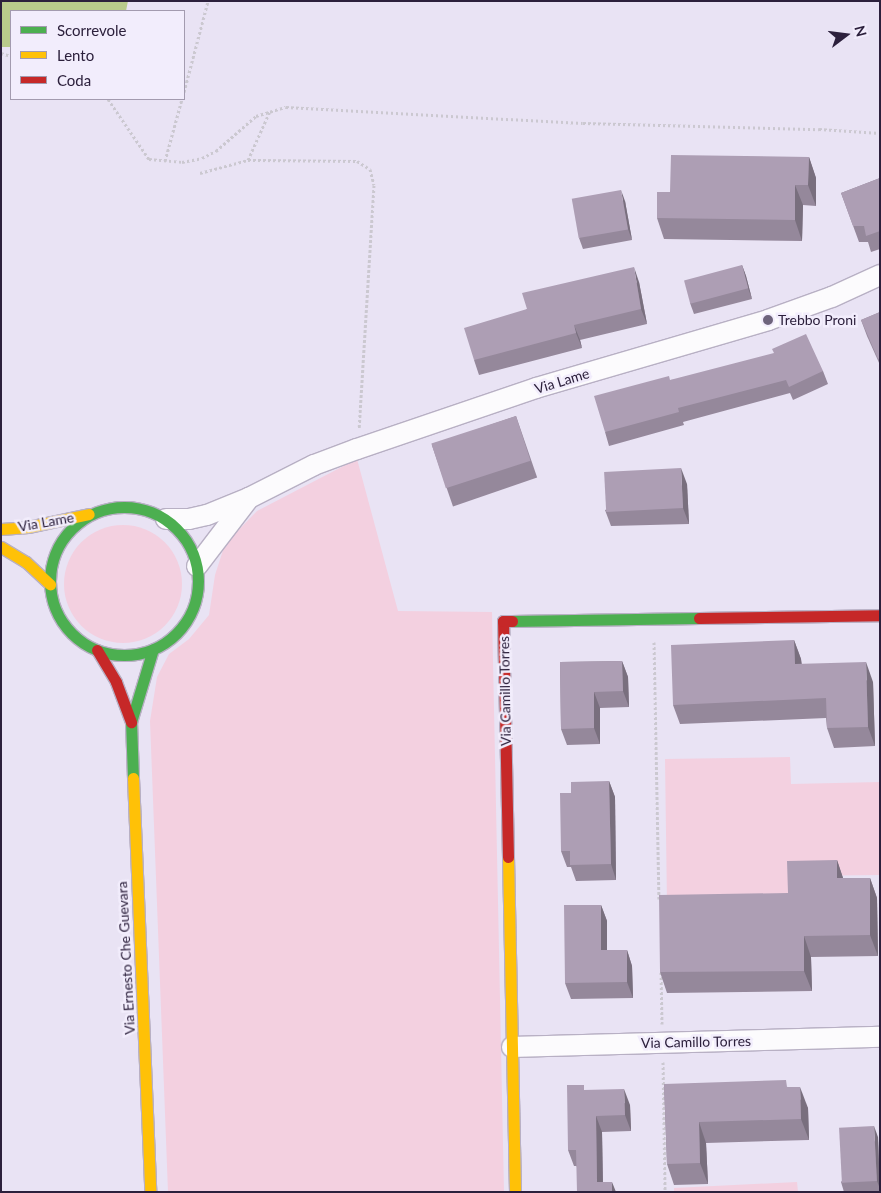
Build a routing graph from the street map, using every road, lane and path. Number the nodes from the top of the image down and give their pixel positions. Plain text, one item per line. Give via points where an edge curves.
1 (208, 1) edge
2 (185, 88) edge
3 (109, 100) edge
4 (182, 100) edge
5 (270, 111) junction
6 (880, 133) edge
7 (248, 160) junction
8 (165, 161) junction
9 (200, 173) dead end
10 (880, 275) edge
11 (357, 449) junction
12 (249, 498) junction
13 (91, 514) junction
14 (166, 519) junction
15 (1, 529) edge
16 (1, 547) edge
17 (197, 566) junction
18 (50, 584) junction
19 (880, 615) edge
20 (654, 619) junction
21 (153, 649) junction
22 (97, 650) junction
23 (131, 722) junction
24 (659, 905) edge
25 (661, 964) edge
26 (880, 1037) edge
27 (662, 1043) junction
28 (512, 1046) junction
29 (150, 1192) edge
30 (515, 1192) edge
31 (665, 1192) edge

1 - 2 path
3 - 8 path via 149,159
4 - 8 path
5 - 6 path via 286,107 583,123
5 - 7 path
5 - 8 path via 256,116 229,141 202,158
7 - 9 path
7 - 11 path via 357,161 370,169 374,185
10 - 11 street, Via Lame via 832,297 768,320 536,388
11 - 12 street, Via Lame via 314,465
12 - 14 street, Via Lame via 198,517
12 - 17 street, Via Lame
13 - 14 street via 112,507 134,507
13 - 15 street, Via Lame
13 - 18 street via 72,526 59,545
14 - 17 street via 186,540
16 - 18 street, Via Lame via 26,562
17 - 21 street via 198,593 187,621 168,641
18 - 22 street via 53,602 67,628 83,643
19 - 20 street, Via Camillo Torres
20 - 24 path
20 - 28 street, Via Camillo Torres via 503,622
21 - 22 street via 122,655
21 - 23 street, Via Ernesto Che Guevara
22 - 23 street, Via Ernesto Che Guevara via 116,682
23 - 29 street, Via Ernesto Che Guevara
25 - 27 path
26 - 27 street, Via Camillo Torres
27 - 28 street, Via Camillo Torres
27 - 31 path
28 - 30 street, Via Camillo Torres

